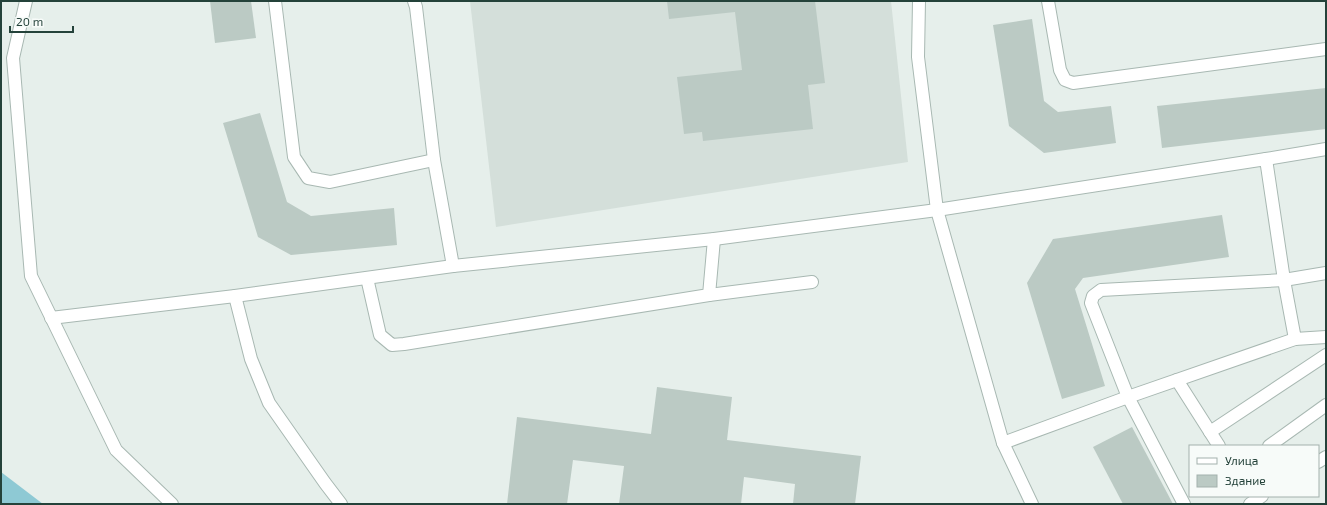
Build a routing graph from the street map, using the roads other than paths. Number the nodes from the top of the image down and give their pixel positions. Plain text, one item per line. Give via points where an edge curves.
1 (26, 1) edge
2 (276, 1) edge
3 (414, 1) edge
4 (919, 1) edge
5 (1048, 1) edge
6 (1326, 49) edge
7 (1326, 149) edge
8 (1266, 159) junction
9 (434, 160) junction
10 (937, 210) junction
11 (714, 239) junction
12 (453, 266) junction
13 (1326, 273) edge
14 (367, 278) junction
15 (1284, 280) junction
16 (812, 282) dead end
17 (709, 295) junction
18 (235, 296) junction
19 (51, 318) junction
20 (1326, 337) edge
21 (1295, 339) junction
22 (1326, 355) edge
23 (1177, 380) junction
24 (1128, 397) junction
25 (1326, 406) edge
26 (1210, 432) junction
27 (1003, 443) junction
28 (1218, 445) edge
29 (1270, 445) edge
30 (172, 504) edge
31 (341, 504) edge
32 (1032, 504) edge
33 (1184, 504) edge

1 - 19 street via 13,58 31,276
2 - 9 street via 294,157 308,178 330,182
3 - 9 street
4 - 10 street via 918,57
5 - 6 street via 1060,70 1065,80 1073,83
7 - 8 street
8 - 10 street
8 - 15 street
9 - 12 street
10 - 11 street
10 - 27 street
11 - 12 street
11 - 17 street
12 - 14 street
13 - 15 street
14 - 17 street via 380,335 392,345
14 - 18 street
15 - 21 street
15 - 24 street via 1101,290 1093,296 1091,303
16 - 17 street
18 - 19 street
18 - 31 street via 250,359 269,403
19 - 30 street via 116,450
20 - 21 street
21 - 23 street
22 - 26 street
23 - 24 street
23 - 26 street
24 - 27 street
24 - 33 street
25 - 29 street
26 - 28 street
27 - 32 street

